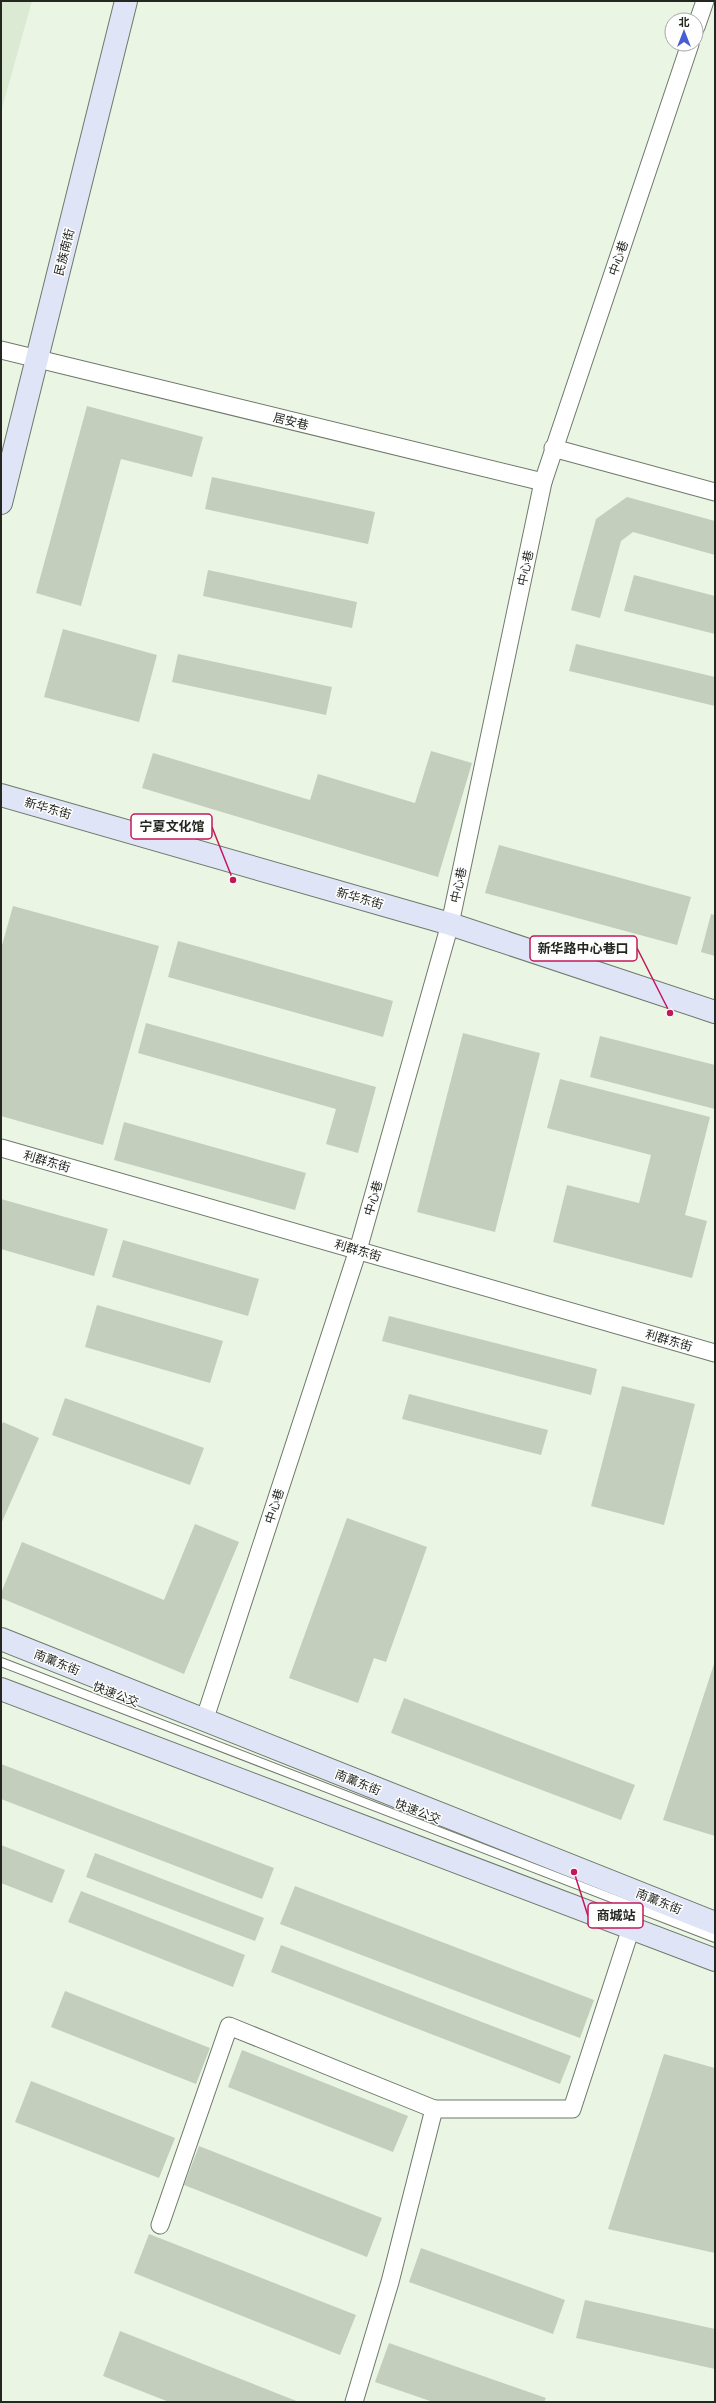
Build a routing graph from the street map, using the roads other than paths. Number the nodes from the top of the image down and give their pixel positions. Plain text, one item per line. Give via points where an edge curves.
1 (126, 1) edge
2 (705, 1) edge
3 (701, 12) edge
4 (687, 52) edge
5 (1, 350) edge
6 (38, 359) junction
7 (553, 448) junction
8 (544, 482) junction
9 (715, 492) edge
10 (1, 503) edge
11 (1, 795) edge
12 (450, 924) junction
13 (715, 1012) edge
14 (1, 1148) edge
15 (358, 1250) junction
16 (715, 1353) edge
17 (1, 1639) edge
18 (1, 1662) edge
19 (1, 1689) edge
20 (204, 1721) junction
21 (715, 1923) edge
22 (631, 1928) junction
23 (715, 1938) edge
24 (715, 1960) edge
25 (434, 2110) junction
26 (160, 2225) dead end
27 (354, 2402) edge

1 - 6 main road, 民族南街
2 - 3 street
4 - 7 street, 中心巷
5 - 6 street, 居安巷
6 - 8 street, 居安巷
6 - 10 main road, 民族南街
7 - 8 street, 中心巷
7 - 9 street
8 - 12 street, 中心巷
11 - 12 main road, 新华东街
12 - 13 main road, 新华东街
12 - 15 street, 中心巷
14 - 15 street, 利群东街
15 - 16 street, 利群东街
15 - 20 street, 中心巷
17 - 20 main road, 南薰东街
18 - 23 lane, 快速公交
19 - 22 main road
20 - 21 main road, 南薰东街
22 - 24 main road
22 - 25 street via 572,2109
25 - 26 street via 229,2026
25 - 27 street via 390,2282

